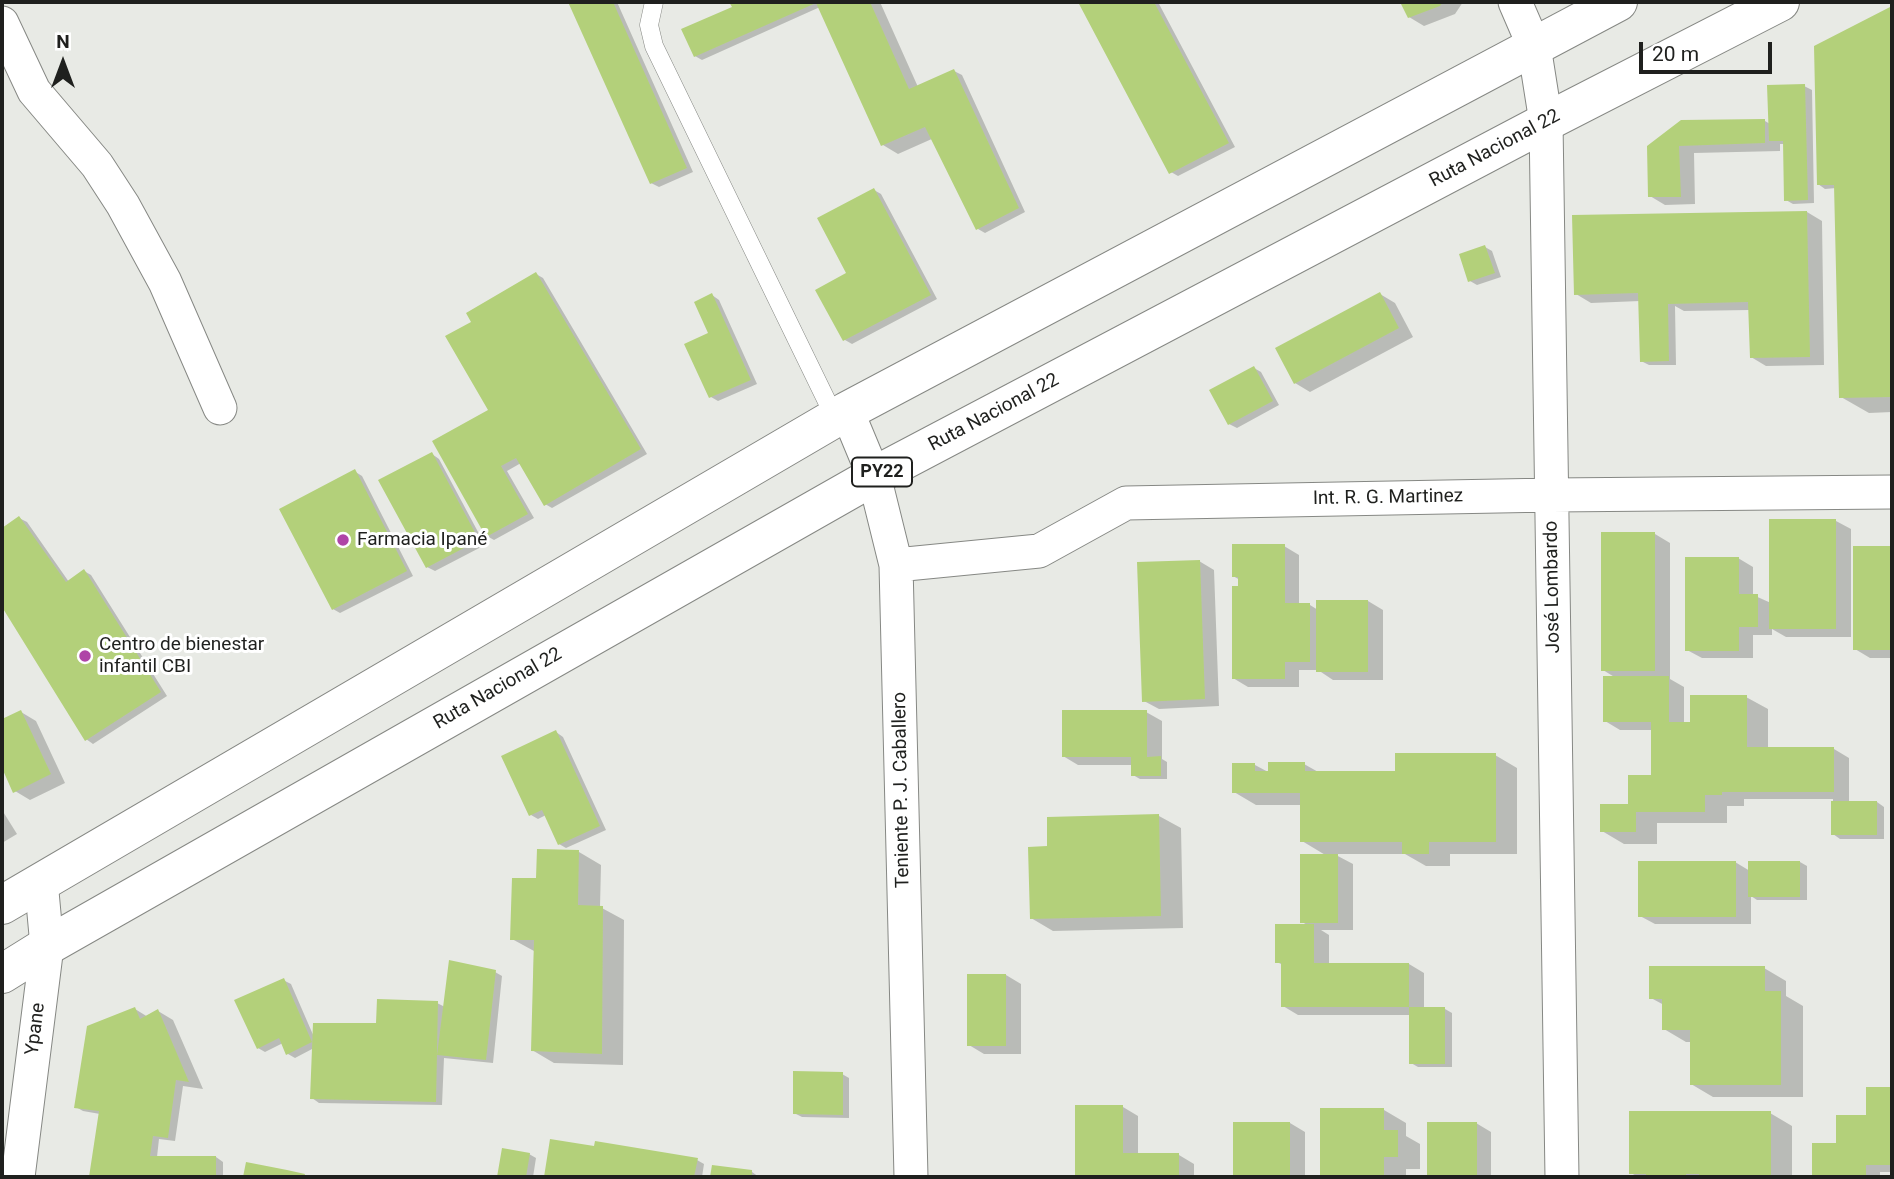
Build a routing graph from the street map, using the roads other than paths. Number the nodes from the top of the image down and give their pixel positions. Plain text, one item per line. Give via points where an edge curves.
1 (654, 2) edge
2 (1515, 2) edge
3 (1618, 2) edge
4 (1780, 2) edge
5 (2, 23) edge
6 (1534, 46) junction
7 (1546, 122) junction
8 (220, 408) dead end
9 (841, 415) junction
10 (874, 476) junction
11 (1892, 492) edge
12 (1552, 495) junction
13 (897, 565) junction
14 (41, 881) junction
15 (2, 905) edge
16 (47, 946) junction
17 (2, 974) edge
18 (18, 1177) edge
19 (911, 1177) edge
20 (1562, 1177) edge

1 - 9 lane via 649,25 654,46
2 - 6 street, José Lombardo
3 - 6 highway
4 - 7 highway, Ruta Nacional 22 / PY22
5 - 8 street via 34,91 97,166 123,205 166,282
6 - 7 street, José Lombardo
6 - 9 highway
7 - 10 highway, Ruta Nacional 22 / PY22
7 - 12 street, José Lombardo
9 - 10 street, Teniente P. J. Caballero
9 - 14 highway
10 - 13 street, Teniente P. J. Caballero
10 - 16 highway, Ruta Nacional 22 / PY22
11 - 12 street, Int. R. G. Martinez
12 - 13 street, Int. R. G. Martinez via 1126,503 1039,551
12 - 20 street, José Lombardo
13 - 19 street, Teniente P. J. Caballero
14 - 15 highway
14 - 16 street, Ypane
16 - 17 highway, Ruta Nacional 22 / PY22
16 - 18 street, Ypane

